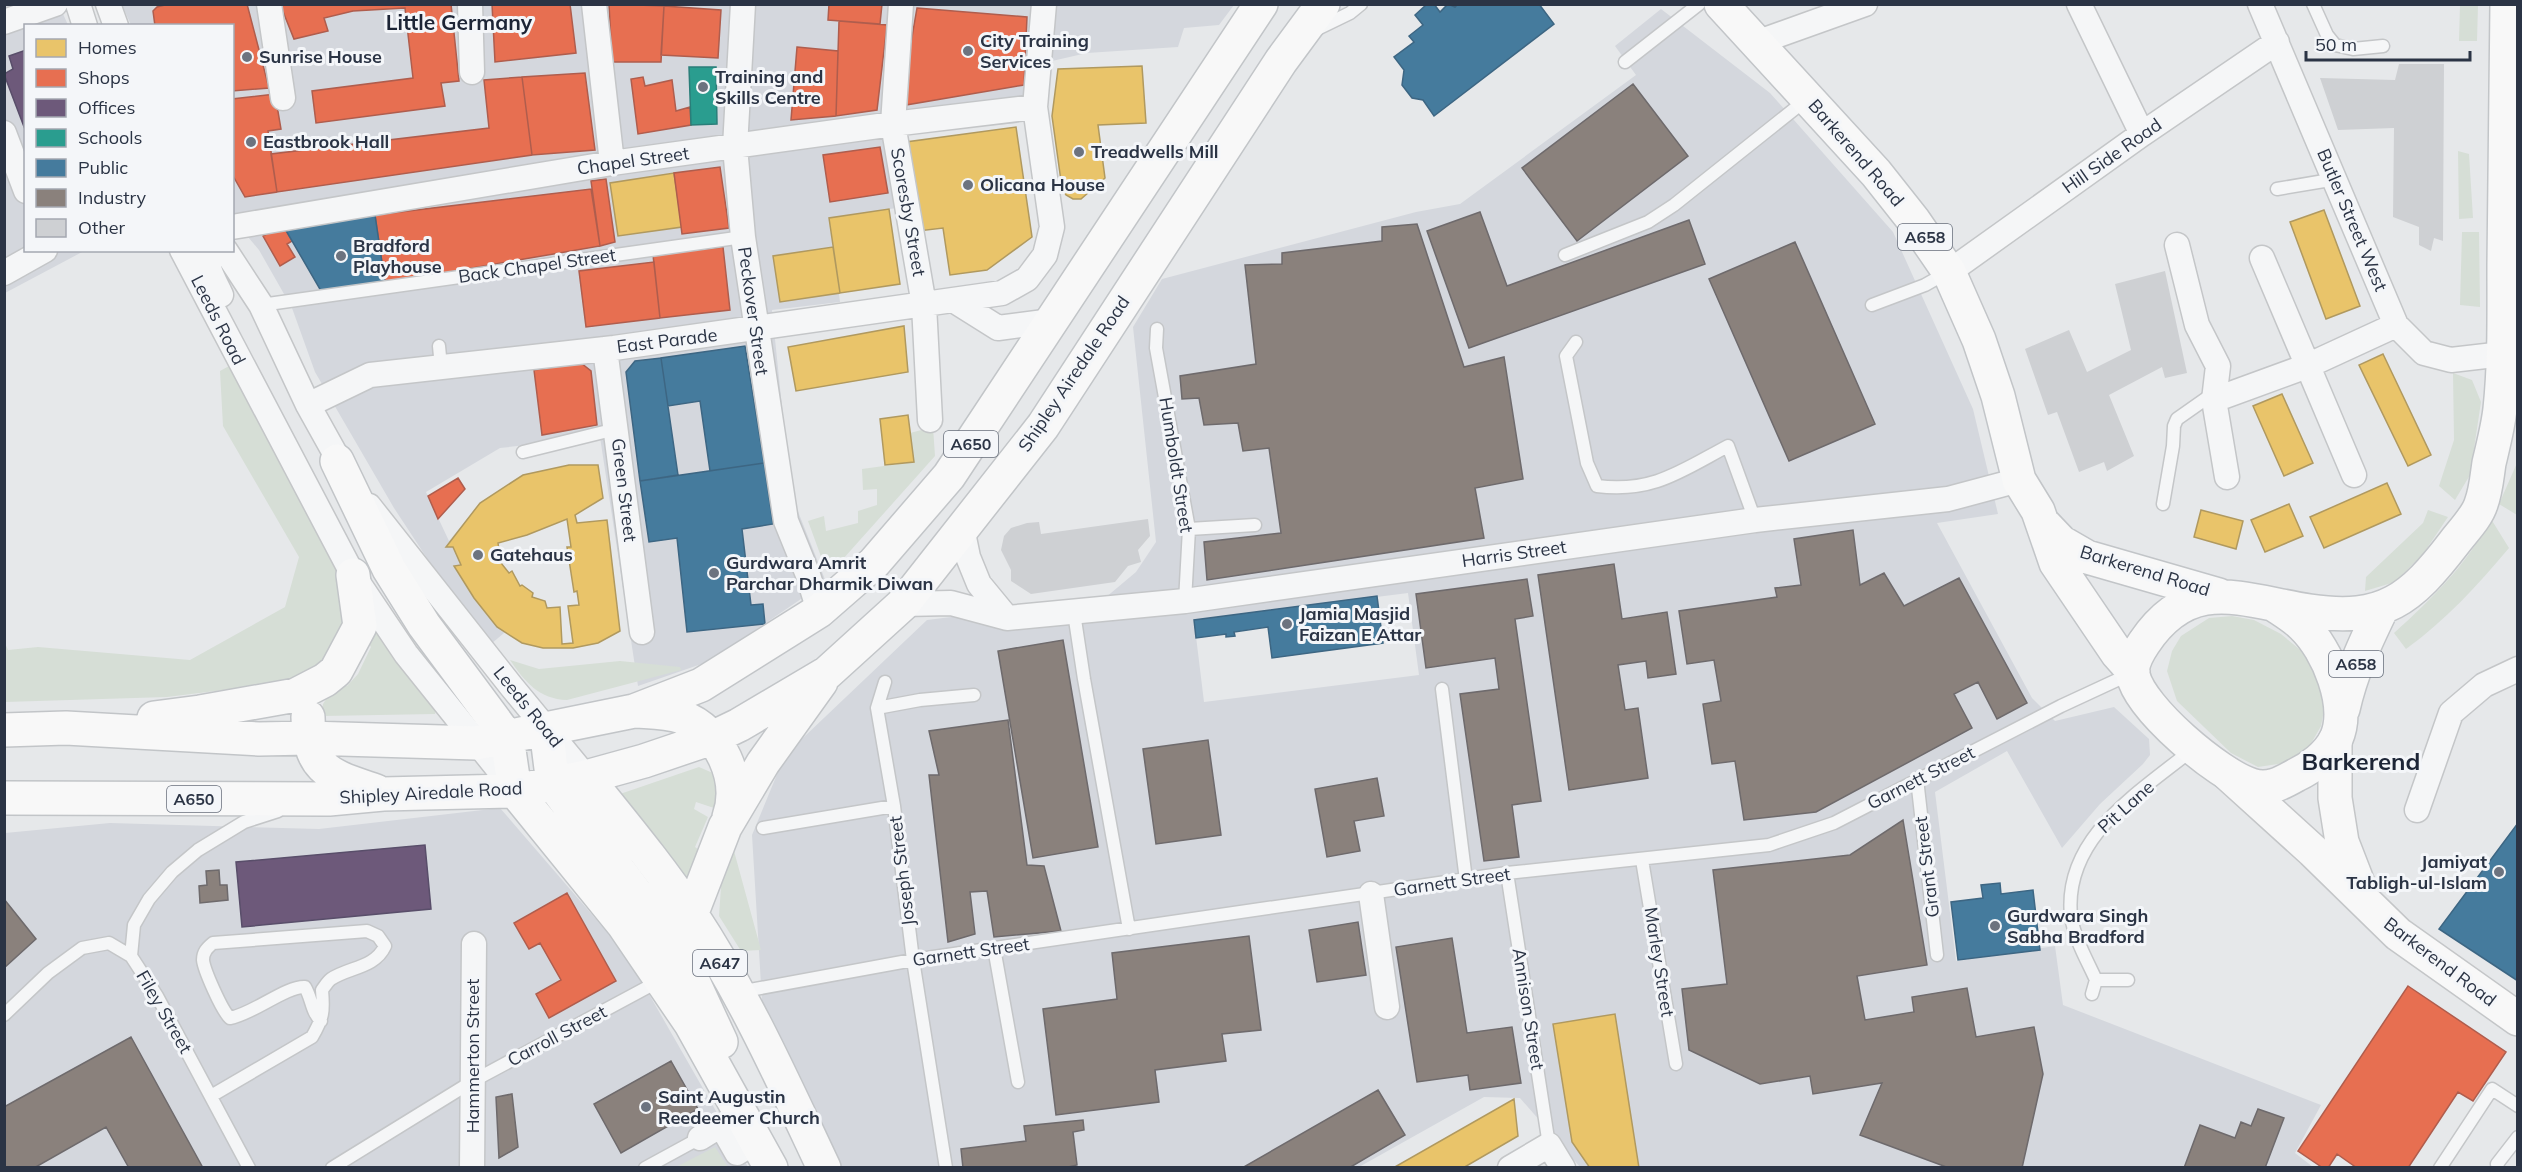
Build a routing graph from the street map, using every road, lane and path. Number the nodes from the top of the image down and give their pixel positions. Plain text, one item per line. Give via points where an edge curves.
1 (55, 4) edge
2 (78, 4) edge
3 (108, 4) edge
4 (269, 4) edge
5 (470, 4) edge
6 (594, 4) edge
7 (743, 4) edge
8 (901, 4) edge
9 (1044, 4) edge
10 (1261, 4) edge
11 (1274, 4) edge
12 (1323, 4) edge
13 (1361, 4) edge
14 (1698, 4) edge
15 (1721, 4) edge
16 (1865, 4) edge
17 (2079, 4) edge
18 (2260, 4) edge
19 (2313, 4) edge
20 (2506, 4) edge
21 (4, 22) edge
22 (84, 24) edge
23 (115, 24) edge
24 (1298, 38) junction
25 (2277, 42) junction
26 (1756, 43) junction
27 (2383, 46) dead end
28 (1625, 62) dead end
29 (472, 72) dead end
30 (1212, 79) junction
31 (283, 98) dead end
32 (1808, 98) junction
33 (1035, 107) junction
34 (893, 124) junction
35 (4, 133) edge
36 (2142, 134) junction
37 (735, 147) junction
38 (606, 164) junction
39 (2336, 179) junction
40 (24, 186) edge
41 (2277, 189) dead end
42 (234, 227) edge
43 (742, 237) junction
44 (2177, 245) dead end
45 (41, 252) edge
46 (183, 252) edge
47 (208, 252) edge
48 (226, 252) edge
49 (1565, 255) dead end
50 (2262, 258) dead end
51 (1948, 272) junction
52 (4, 273) edge
53 (2511, 283) edge
54 (955, 301) junction
55 (261, 305) junction
56 (924, 305) junction
57 (1872, 305) dead end
58 (1052, 321) junction
59 (2396, 325) junction
60 (1157, 329) dead end
61 (755, 330) junction
62 (1576, 342) dead end
63 (605, 349) junction
64 (2503, 354) junction
65 (2307, 366) junction
66 (2214, 396) junction
67 (308, 405) junction
68 (930, 420) dead end
69 (616, 429) junction
70 (285, 449) junction
71 (523, 452) dead end
72 (338, 461) junction
73 (2354, 475) dead end
74 (2227, 477) dead end
75 (2019, 480) junction
76 (2163, 504) dead end
77 (1755, 520) junction
78 (2041, 521) junction
79 (1255, 525) dead end
80 (962, 528) junction
81 (1189, 530) junction
82 (353, 575) junction
83 (2223, 596) junction
84 (1185, 601) junction
85 (903, 604) junction
86 (2276, 606) junction
87 (2381, 610) junction
88 (819, 611) junction
89 (1074, 613) junction
90 (1007, 618) junction
91 (642, 632) dead end
92 (2517, 669) edge
93 (2133, 672) junction
94 (827, 673) junction
95 (325, 680) junction
96 (885, 682) dead end
97 (1442, 689) dead end
98 (974, 695) dead end
99 (878, 708) junction
100 (634, 711) junction
101 (66, 728) junction
102 (546, 729) junction
103 (4, 730) edge
104 (2338, 731) junction
105 (308, 738) junction
106 (712, 738) junction
107 (492, 740) junction
108 (2193, 749) junction
109 (2226, 773) junction
110 (586, 777) junction
111 (1917, 779) junction
112 (553, 784) junction
113 (515, 791) junction
114 (383, 794) junction
115 (4, 798) edge
116 (313, 799) junction
117 (894, 806) junction
118 (2417, 810) dead end
119 (725, 827) junction
120 (763, 828) dead end
121 (1642, 861) junction
122 (1507, 873) junction
123 (1466, 880) junction
124 (1371, 894) junction
125 (2365, 903) junction
126 (691, 915) junction
127 (1129, 929) junction
128 (474, 944) dead end
129 (994, 948) junction
130 (678, 949) junction
131 (1937, 955) dead end
132 (131, 956) junction
133 (913, 960) junction
134 (660, 980) junction
135 (2128, 980) dead end
136 (2096, 981) junction
137 (738, 992) junction
138 (2092, 994) dead end
139 (1387, 1007) dead end
140 (6, 1011) edge
141 (2517, 1018) edge
142 (321, 1021) junction
143 (1676, 1064) dead end
144 (473, 1081) junction
145 (1018, 1082) dead end
146 (211, 1096) junction
147 (2517, 1106) edge
148 (741, 1114) junction
149 (2517, 1137) edge
150 (700, 1138) joint
151 (1549, 1145) junction
152 (764, 1154) edge
153 (249, 1167) edge
154 (332, 1167) edge
155 (472, 1167) edge
156 (645, 1167) edge
157 (824, 1167) edge
158 (946, 1167) edge
159 (1510, 1167) edge
160 (1563, 1167) edge
161 (2440, 1167) edge
162 (2498, 1167) edge

1 - 21 street
2 - 22 street
3 - 23 street
4 - 31 street
5 - 29 street
6 - 38 street
7 - 37 street, Peckover Street
8 - 34 street, Scoresby Street
9 - 33 street
10 - 30 main road, A650
11 - 30 main road
12 - 24 main road, Shipley Airedale Road / A650
13 - 24 lane
14 - 28 lane
15 - 26 main road, Barkerend Road / A658
16 - 26 street
17 - 36 street
18 - 25 street, Butler Street West
19 - 27 lane via 2335,45 2353,49
20 - 53 main road
24 - 80 main road, Shipley Airedale Road / A650 via 1043,426
25 - 36 street, Hill Side Road
25 - 39 street, Butler Street West
26 - 32 main road, Barkerend Road / A658
30 - 58 main road, A650
32 - 49 lane via 1674,205 1647,222
32 - 51 main road, Barkerend Road / A658 via 1876,173
33 - 34 street, Chapel Street
33 - 54 street, East Parade via 1052,227 1045,255 1027,279 1002,293
34 - 37 street, Chapel Street
34 - 56 street, Scoresby Street
35 - 40 street
36 - 51 street, Hill Side Road
37 - 38 street, Chapel Street
37 - 43 street, Peckover Street
38 - 42 street, Chapel Street
39 - 41 lane
39 - 59 street, Butler Street West
43 - 55 lane, Back Chapel Street
43 - 61 street, Peckover Street
44 - 66 street via 2197,325 2218,366
45 - 52 street
46 - 70 street, Leeds Road
47 - 70 street via 210,271 242,338
48 - 55 street, Leeds Road
50 - 65 street
51 - 57 lane
51 - 75 main road, Barkerend Road / A658 via 1980,340
53 - 64 main road
54 - 56 street, East Parade
54 - 58 street via 998,328
55 - 67 street, Leeds Road
56 - 61 street, East Parade
56 - 68 street, Scoresby Street
58 - 88 main road, A650 via 949,476 874,563
59 - 64 street, Butler Street West via 2424,353 2451,360
59 - 65 street
60 - 81 lane, Humboldt Street via 1156,348
61 - 63 street, East Parade
61 - 88 street, Peckover Street via 786,521
62 - 77 lane via 1566,356 1587,463 1597,486 1622,489 1663,481 1728,446
63 - 67 street, East Parade via 440,356 370,375
63 - 69 street, Green Street
64 - 87 main road via 2500,410 2481,506 2418,586
65 - 66 street
65 - 73 street
66 - 74 street
66 - 76 lane via 2177,419
67 - 72 street, Leeds Road
69 - 71 lane
69 - 91 street, Green Street
70 - 82 street, Leeds Road
72 - 102 street, Leeds Road via 366,502
72 - 107 main road via 395,578
75 - 77 street, Harris Street via 1948,499
75 - 78 main road, Barkerend Road / A658
77 - 84 street, Harris Street
78 - 83 main road, Barkerend Road / A658 via 2061,542 2087,557
78 - 93 main road, Barkerend Road / A658 via 2055,562
79 - 81 lane
80 - 85 main road, Shipley Airedale Road / A650
80 - 90 street via 979,584
81 - 84 lane, Humboldt Street
82 - 95 main road via 360,626 336,671
82 - 107 street, Leeds Road via 406,654
83 - 86 main road via 2249,597
83 - 93 main road via 2187,603 2162,620 2140,650
84 - 89 street, Harris Street
85 - 90 street, Harris Street via 951,603
85 - 94 main road, Shipley Airedale Road / A650
86 - 87 main road via 2340,616
86 - 104 main road via 2304,627 2324,652 2336,682
87 - 104 main road, A658 via 2350,678
88 - 100 main road, A650 via 701,685
89 - 90 street, Harris Street
89 - 127 lane
92 - 118 street via 2484,685 2451,713
93 - 108 main road via 2144,697
93 - 111 lane, Garnett Street
94 - 106 main road, Shipley Airedale Road / A650
94 - 119 main road via 763,763
95 - 101 main road via 296,695 200,712
95 - 105 main road via 307,711
96 - 99 lane, Joseph Street
97 - 123 lane
98 - 99 lane
99 - 117 lane, Joseph Street
100 - 102 main road, A650
100 - 106 main road via 685,718
101 - 103 main road, A650
101 - 105 main road, A650 via 259,739
102 - 107 main road, A650
102 - 110 street, Leeds Road
102 - 112 main road
104 - 109 main road via 2312,767 2275,787 2252,786
104 - 125 main road, Barkerend Road via 2335,798 2342,842
105 - 107 main road, A650
105 - 114 main road via 318,765 337,777
106 - 110 main road, Shipley Airedale Road / A650
106 - 119 main road via 728,762 732,778 733,797
107 - 113 main road
108 - 109 main road
108 - 136 lane, Pit Lane via 2097,831 2080,858 2072,887 2071,917
109 - 125 main road, Barkerend Road
110 - 112 main road, Shipley Airedale Road / A650
110 - 126 main road, Leeds Road / A647
111 - 121 lane, Garnett Street via 1834,823 1769,845
111 - 131 lane, Grant Street
112 - 113 main road, Shipley Airedale Road / A650
112 - 130 main road
113 - 114 main road, Shipley Airedale Road / A650
113 - 134 main road via 622,924
114 - 116 main road, Shipley Airedale Road / A650
115 - 116 main road, Shipley Airedale Road / A650
116 - 132 lane, Filey Street via 244,822 198,850 172,872 134,925
117 - 120 lane
117 - 133 lane, Joseph Street
119 - 126 main road
121 - 122 lane, Garnett Street
121 - 143 lane, Marley Street
122 - 123 lane, Garnett Street
122 - 151 lane, Annison Street
123 - 124 lane, Garnett Street
124 - 127 lane, Garnett Street
124 - 139 street
125 - 141 main road, Barkerend Road via 2398,934
126 - 137 main road, Leeds Road / A647
127 - 129 lane, Garnett Street
128 - 144 street, Hammerton Street
129 - 133 lane, Garnett Street
129 - 145 lane
130 - 134 main road via 672,969
130 - 148 main road via 719,1034
132 - 140 lane via 109,943 82,948
132 - 146 lane, Filey Street
133 - 137 lane, Garnett Street
133 - 158 lane, Joseph Street
134 - 144 lane, Carroll Street
134 - 148 main road via 691,1024
135 - 136 lane
136 - 138 lane
137 - 157 main road, Leeds Road / A647
142 - 142 lane via 314,1014 305,987 230,1018 223,1011 203,960 205,950 213,943 225,942 367,931 378,936 385,946 381,955 330,979 322,990
142 - 146 lane via 312,1037
144 - 154 lane, Carroll Street
144 - 155 street, Hammerton Street
146 - 153 lane, Filey Street
147 - 161 lane via 2492,1089
148 - 152 main road
149 - 162 lane
150 - 152 street via 721,1125 737,1154
150 - 156 lane
151 - 159 street
151 - 160 street

